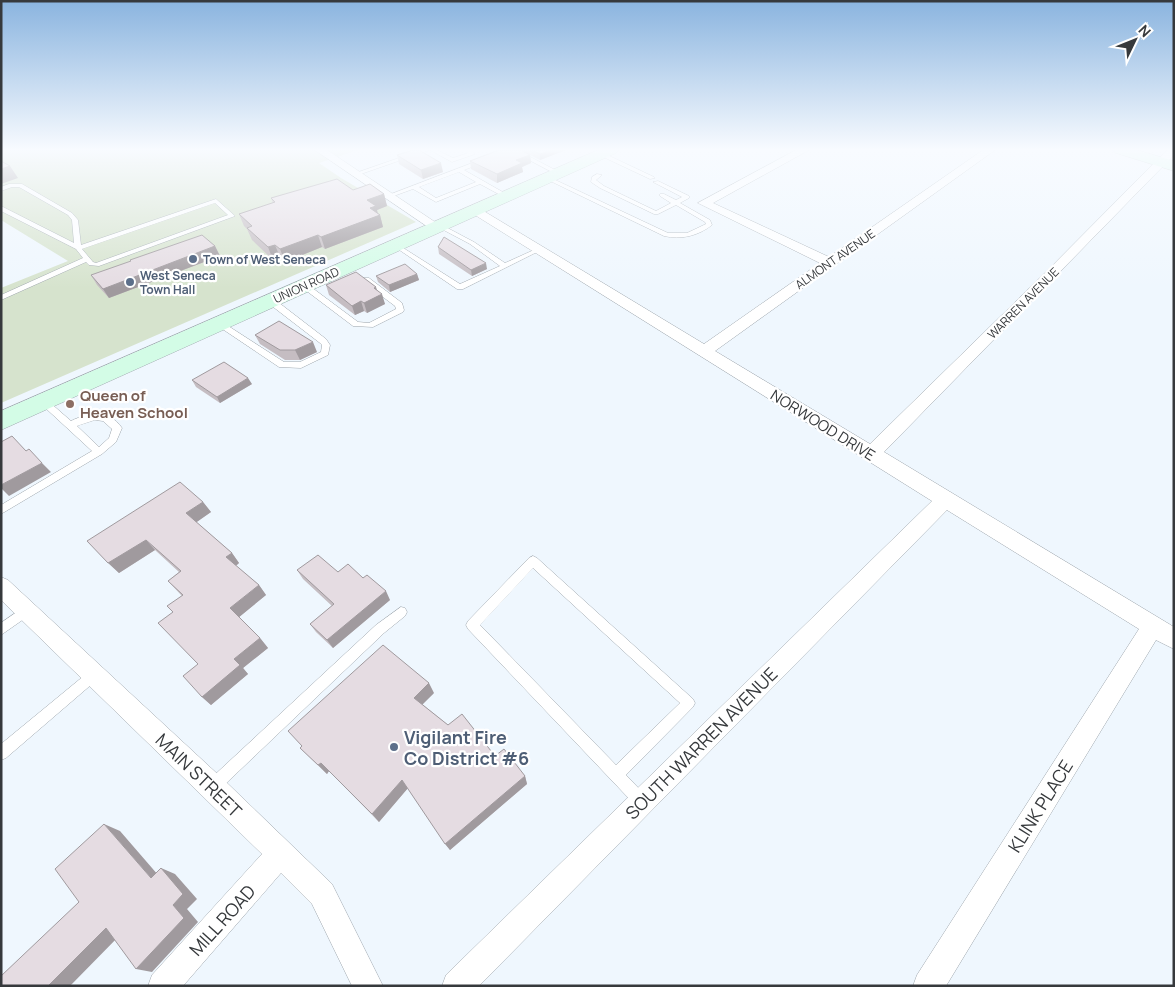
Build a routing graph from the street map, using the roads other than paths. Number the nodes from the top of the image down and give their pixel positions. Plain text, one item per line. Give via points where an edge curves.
1 (39, 196) edge
2 (390, 196) edge
3 (429, 196) edge
4 (446, 196) edge
5 (506, 196) edge
6 (584, 196) edge
7 (621, 196) edge
8 (664, 196) edge
9 (685, 196) edge
10 (717, 196) edge
11 (925, 196) edge
12 (1133, 196) edge
13 (677, 202) junction
14 (1, 208) edge
15 (473, 210) junction
16 (437, 226) junction
17 (395, 245) junction
18 (78, 248) junction
19 (538, 250) junction
20 (87, 259) junction
21 (830, 263) junction
22 (504, 266) junction
23 (355, 272) junction
24 (304, 286) junction
25 (1, 298) edge
26 (271, 301) junction
27 (218, 324) junction
28 (704, 351) junction
29 (44, 402) junction
30 (1, 421) edge
31 (70, 426) junction
32 (98, 452) junction
33 (871, 454) junction
34 (945, 500) junction
35 (1, 510) edge
36 (1, 586) edge
37 (27, 610) junction
38 (401, 612) dead end
39 (1, 630) edge
40 (1163, 633) edge
41 (95, 674) junction
42 (1, 753) edge
43 (616, 775) junction
44 (212, 787) junction
45 (641, 802) junction
46 (280, 854) junction
47 (163, 986) edge
48 (368, 986) edge
49 (457, 986) edge
50 (928, 986) edge

1 - 18 lane via 75,220
2 - 16 street
3 - 4 lane via 436,200
5 - 15 main road, UNION ROAD
6 - 13 lane via 666,235 682,238 708,225 708,220
7 - 13 lane via 656,213
8 - 13 lane
9 - 13 lane
10 - 21 street via 704,203
11 - 21 street, ALMONT AVENUE
12 - 33 street, WARREN AVENUE
14 - 18 lane
15 - 16 main road, UNION ROAD
15 - 19 street, NORWOOD DRIVE
16 - 17 main road, UNION ROAD
16 - 22 lane via 472,243
17 - 22 lane via 460,287
17 - 23 main road, UNION ROAD
18 - 20 lane
18 - 20 lane via 216,201 232,216 97,265
19 - 22 lane
19 - 28 street, NORWOOD DRIVE
20 - 25 lane
21 - 28 street, ALMONT AVENUE
23 - 24 main road, UNION ROAD
23 - 24 lane via 399,305 400,310 370,325 356,324
24 - 26 main road, UNION ROAD
26 - 27 main road, UNION ROAD
26 - 27 lane via 323,341 325,353 301,365 282,365
27 - 29 main road, UNION ROAD
28 - 33 street, NORWOOD DRIVE
29 - 30 main road, UNION ROAD
29 - 31 lane
31 - 32 lane
31 - 32 lane via 91,416 113,423 117,431 114,440
32 - 35 lane
33 - 34 street, NORWOOD DRIVE
34 - 40 street, NORWOOD DRIVE
34 - 45 street, SOUTH WARREN AVENUE
36 - 37 street, MAIN STREET
37 - 39 lane
37 - 41 street, MAIN STREET
38 - 44 lane
40 - 50 street, KLINK PLACE
41 - 42 lane
41 - 44 street, MAIN STREET
43 - 43 lane via 472,625 533,560 689,703
43 - 45 lane
44 - 46 street, MAIN STREET
45 - 49 street, SOUTH WARREN AVENUE
46 - 47 street, MILL ROAD
46 - 48 street, MAIN STREET via 322,894

